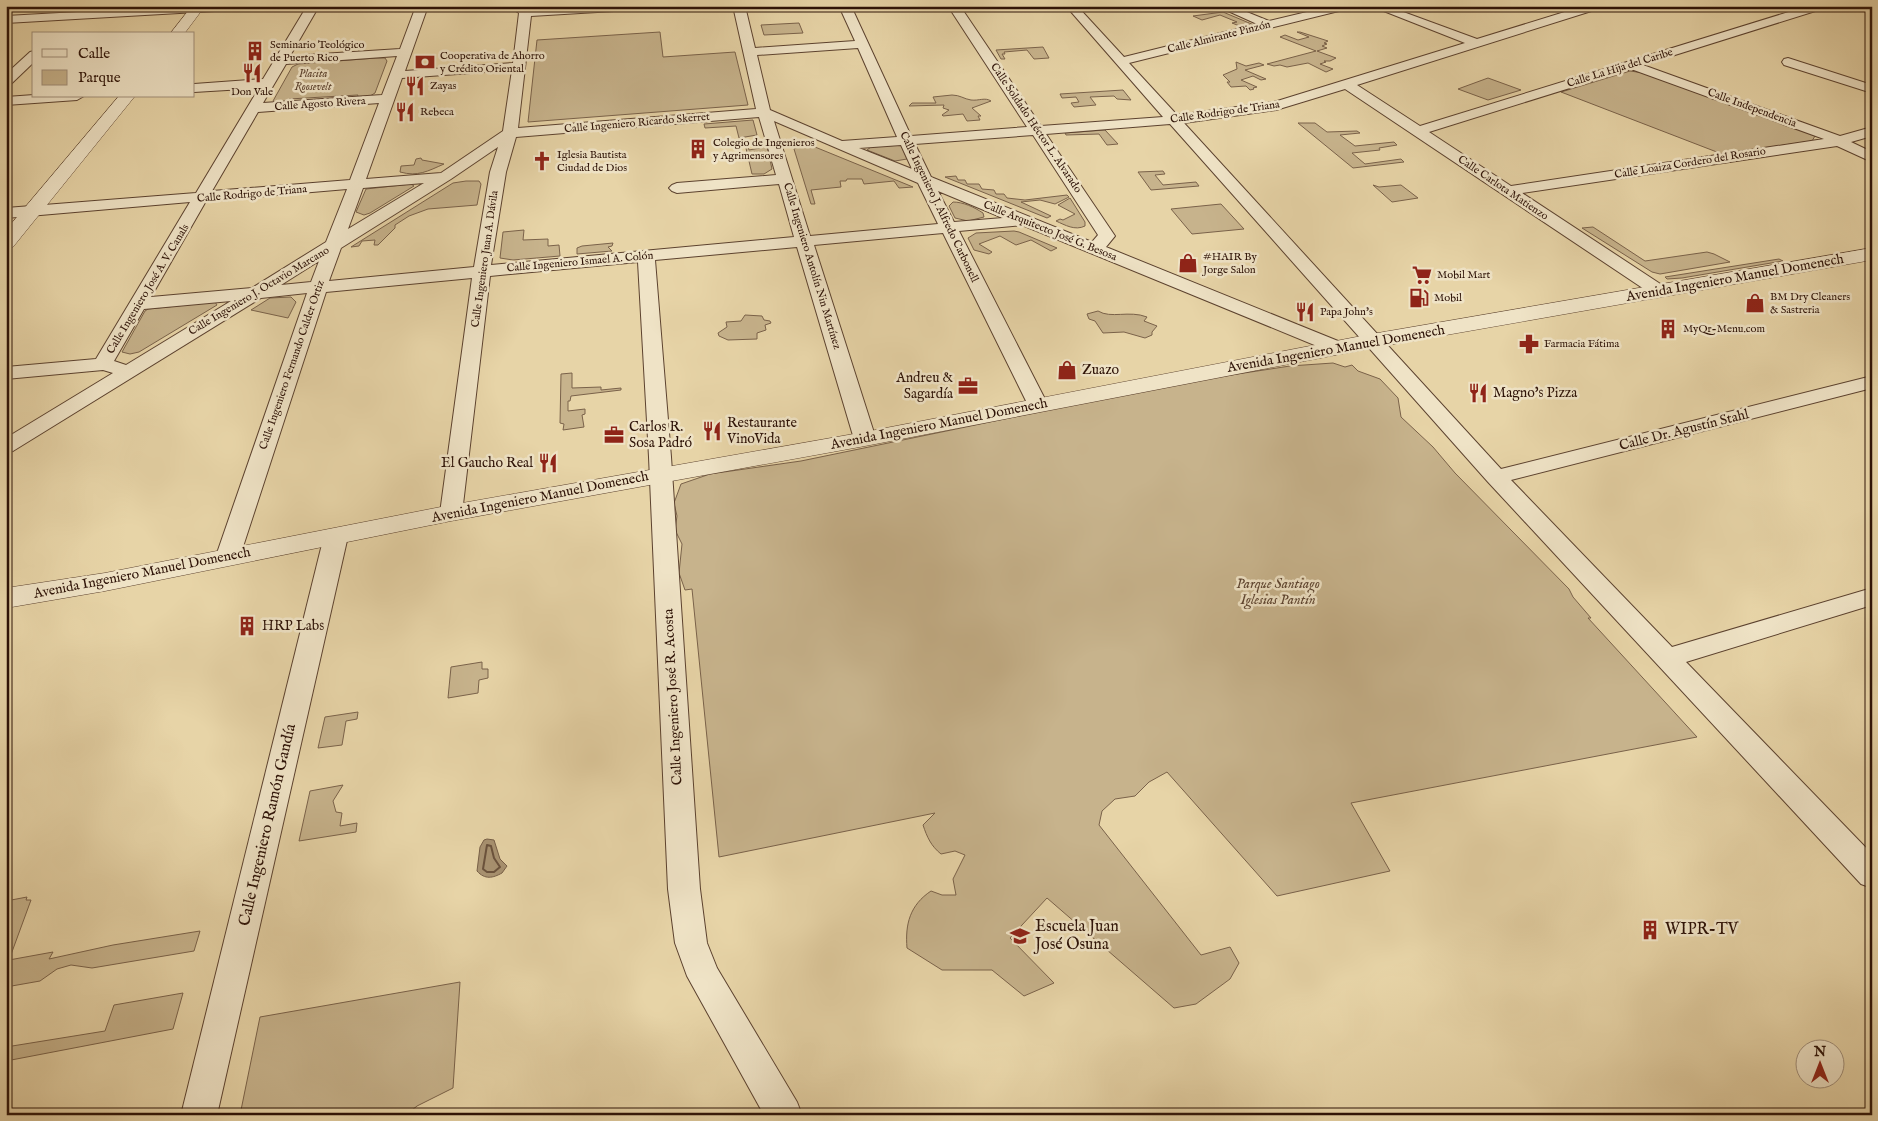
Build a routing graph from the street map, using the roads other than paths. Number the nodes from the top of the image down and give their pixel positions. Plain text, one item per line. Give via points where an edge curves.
1 (85, 6) edge
2 (249, 6) edge
3 (313, 6) edge
4 (422, 6) edge
5 (648, 6) edge
6 (739, 6) edge
7 (845, 6) edge
8 (954, 6) edge
9 (1071, 6) edge
10 (1222, 6) edge
11 (1347, 6) edge
12 (1376, 6) edge
13 (1597, 6) edge
14 (1822, 6) edge
15 (198, 8) edge
16 (522, 8) edge
17 (75, 16) junction
18 (6, 20) edge
19 (1268, 25) junction
20 (62, 28) dead end
21 (179, 32) edge
22 (1476, 43) junction
23 (862, 44) junction
24 (405, 52) junction
25 (750, 52) junction
26 (32, 57) edge
27 (282, 60) junction
28 (1121, 62) junction
29 (1788, 62) dead end
30 (1631, 65) junction
31 (518, 66) junction
32 (396, 74) junction
33 (6, 81) edge
34 (269, 83) junction
35 (1347, 84) junction
36 (195, 88) edge
37 (1872, 89) edge
38 (49, 98) edge
39 (125, 98) edge
40 (386, 99) junction
41 (6, 101) edge
42 (254, 108) junction
43 (764, 112) junction
44 (1174, 120) junction
45 (1036, 130) junction
46 (1418, 131) junction
47 (1872, 131) edge
48 (510, 133) junction
49 (906, 140) junction
50 (1838, 141) junction
51 (839, 145) junction
52 (1870, 156) edge
53 (498, 172) junction
54 (446, 176) junction
55 (785, 179) junction
56 (924, 180) junction
57 (356, 186) junction
58 (677, 188) dead end
59 (1507, 191) junction
60 (202, 198) junction
61 (31, 212) junction
62 (6, 214) edge
63 (1022, 220) junction
64 (948, 227) junction
65 (805, 240) junction
66 (6, 243) edge
67 (333, 246) junction
68 (1095, 249) junction
69 (1872, 254) edge
70 (646, 256) junction
71 (482, 270) junction
72 (318, 288) junction
73 (1659, 291) junction
74 (255, 294) junction
75 (138, 304) junction
76 (1372, 341) junction
77 (1336, 347) junction
78 (103, 364) junction
79 (129, 370) junction
80 (6, 373) edge
81 (1872, 382) edge
82 (1038, 405) junction
83 (865, 439) junction
84 (6, 447) edge
85 (660, 474) junction
86 (1496, 477) junction
87 (451, 513) junction
88 (336, 536) junction
89 (228, 556) junction
90 (1872, 596) edge
91 (6, 598) edge
92 (1667, 658) junction
93 (1872, 876) edge
94 (200, 1115) edge
95 (784, 1115) edge

1 - 17 street
2 - 15 street
3 - 27 street, Calle Ingeniero José A. V. Canals
4 - 24 street, Calle Ingeniero Fernando Calder Ortiz
5 - 16 street via 544,13
6 - 25 street, Calle Ingeniero Antolín Nin Martínez
7 - 23 street, Calle Ingeniero J. Alfredo Carbonell
8 - 45 street, Calle Soldado Héctor L. Alvarado
9 - 28 street
10 - 19 street
11 - 19 street, Calle Almirante Pinzón
12 - 22 street
13 - 22 street, Calle Rodrigo de Triana
14 - 30 street, Calle La Hija del Caribe
15 - 17 street
15 - 21 street
16 - 31 street, Calle Ingeniero Juan A. Dávila
17 - 18 street
17 - 20 street
19 - 28 street, Calle Almirante Pinzón
22 - 35 street, Calle Rodrigo de Triana
23 - 25 street
23 - 49 street, Calle Ingeniero J. Alfredo Carbonell
24 - 27 street
24 - 32 street, Calle Ingeniero Fernando Calder Ortiz
25 - 43 street, Calle Ingeniero Antolín Nin Martínez
26 - 33 street
27 - 34 street, Calle Ingeniero José A. V. Canals
28 - 44 street
29 - 37 street
30 - 46 street, Calle La Hija del Caribe
30 - 50 street, Calle Independencia
31 - 32 street
31 - 48 street, Calle Ingeniero Juan A. Dávila
32 - 40 street, Calle Ingeniero Fernando Calder Ortiz
34 - 36 street
34 - 42 street, Calle Ingeniero José A. V. Canals
35 - 44 street, Calle Rodrigo de Triana via 1276,106
35 - 46 street, Calle Carlota Matienzo
38 - 41 street
39 - 61 street
40 - 42 street, Calle Agosto Rivera
40 - 57 street, Calle Ingeniero Fernando Calder Ortiz
42 - 60 street, Calle Ingeniero José A. V. Canals
43 - 48 street, Calle Ingeniero Ricardo Skerret
43 - 51 street, Calle Arquitecto José G. Besosa
43 - 55 street, Calle Ingeniero Antolín Nin Martínez
44 - 45 street, Calle Rodrigo de Triana
44 - 76 street
45 - 49 street, Calle Rodrigo de Triana
45 - 68 street, Calle Soldado Héctor L. Alvarado via 1107,236
46 - 59 street, Calle Carlota Matienzo
47 - 50 street, Calle Loaiza Cordero del Rosario
48 - 53 street, Calle Ingeniero Juan A. Dávila
48 - 54 street, Calle Ingeniero J. Octavio Marcano
49 - 51 street, Calle Rodrigo de Triana
49 - 56 street, Calle Ingeniero J. Alfredo Carbonell
50 - 52 street, Calle Independencia
50 - 59 street, Calle Loaiza Cordero del Rosario
51 - 56 street, Calle Arquitecto José G. Besosa
53 - 54 street, Calle Rodrigo de Triana
53 - 71 street, Calle Ingeniero Juan A. Dávila
54 - 57 street, Calle Rodrigo de Triana
54 - 67 street, Calle Ingeniero J. Octavio Marcano
55 - 58 street
55 - 65 street, Calle Ingeniero Antolín Nin Martínez
56 - 63 street, Calle Arquitecto José G. Besosa
56 - 64 street, Calle Ingeniero J. Alfredo Carbonell
57 - 60 street, Calle Rodrigo de Triana
57 - 67 street, Calle Ingeniero Fernando Calder Ortiz
59 - 73 street, Calle Carlota Matienzo
60 - 61 street, Calle Rodrigo de Triana
60 - 75 street, Calle Ingeniero José A. V. Canals
61 - 62 street, Calle Rodrigo de Triana
61 - 66 street
63 - 64 street, Calle Ingeniero Ismael A. Colón
63 - 68 street, Calle Arquitecto José G. Besosa
64 - 65 street, Calle Ingeniero Ismael A. Colón
64 - 82 street, Calle Ingeniero J. Alfredo Carbonell
65 - 70 street, Calle Ingeniero Ismael A. Colón
65 - 83 street, Calle Ingeniero Antolín Nin Martínez
67 - 72 street, Calle Ingeniero Fernando Calder Ortiz
67 - 74 street, Calle Ingeniero J. Octavio Marcano
68 - 77 street, Calle Arquitecto José G. Besosa
69 - 73 street, Avenida Ingeniero Manuel Domenech
70 - 71 street, Calle Ingeniero Ismael A. Colón
70 - 85 street, Calle Ingeniero José R. Acosta
71 - 72 street, Calle Ingeniero Ismael A. Colón
71 - 87 street, Calle Ingeniero Juan A. Dávila
72 - 74 street, Calle Ingeniero Ismael A. Colón
72 - 89 street, Calle Ingeniero Fernando Calder Ortiz
73 - 76 street, Avenida Ingeniero Manuel Domenech
74 - 75 street, Calle Ingeniero Ismael A. Colón
74 - 79 street, Calle Ingeniero J. Octavio Marcano
75 - 78 street, Calle Ingeniero José A. V. Canals
76 - 77 street, Avenida Ingeniero Manuel Domenech
76 - 86 street
77 - 82 street, Avenida Ingeniero Manuel Domenech
78 - 79 street
78 - 80 street
79 - 84 street, Calle Ingeniero J. Octavio Marcano
81 - 86 street, Calle Dr. Agustín Stahl
82 - 83 street, Avenida Ingeniero Manuel Domenech
83 - 85 street, Avenida Ingeniero Manuel Domenech
85 - 87 street, Avenida Ingeniero Manuel Domenech
85 - 95 street, Calle Ingeniero José R. Acosta via 684,889 691,943 704,976
86 - 92 street
87 - 88 street, Avenida Ingeniero Manuel Domenech
88 - 89 street, Avenida Ingeniero Manuel Domenech
88 - 94 street, Calle Ingeniero Ramón Gandía
89 - 91 street, Avenida Ingeniero Manuel Domenech via 105,582
90 - 92 street
92 - 93 street

